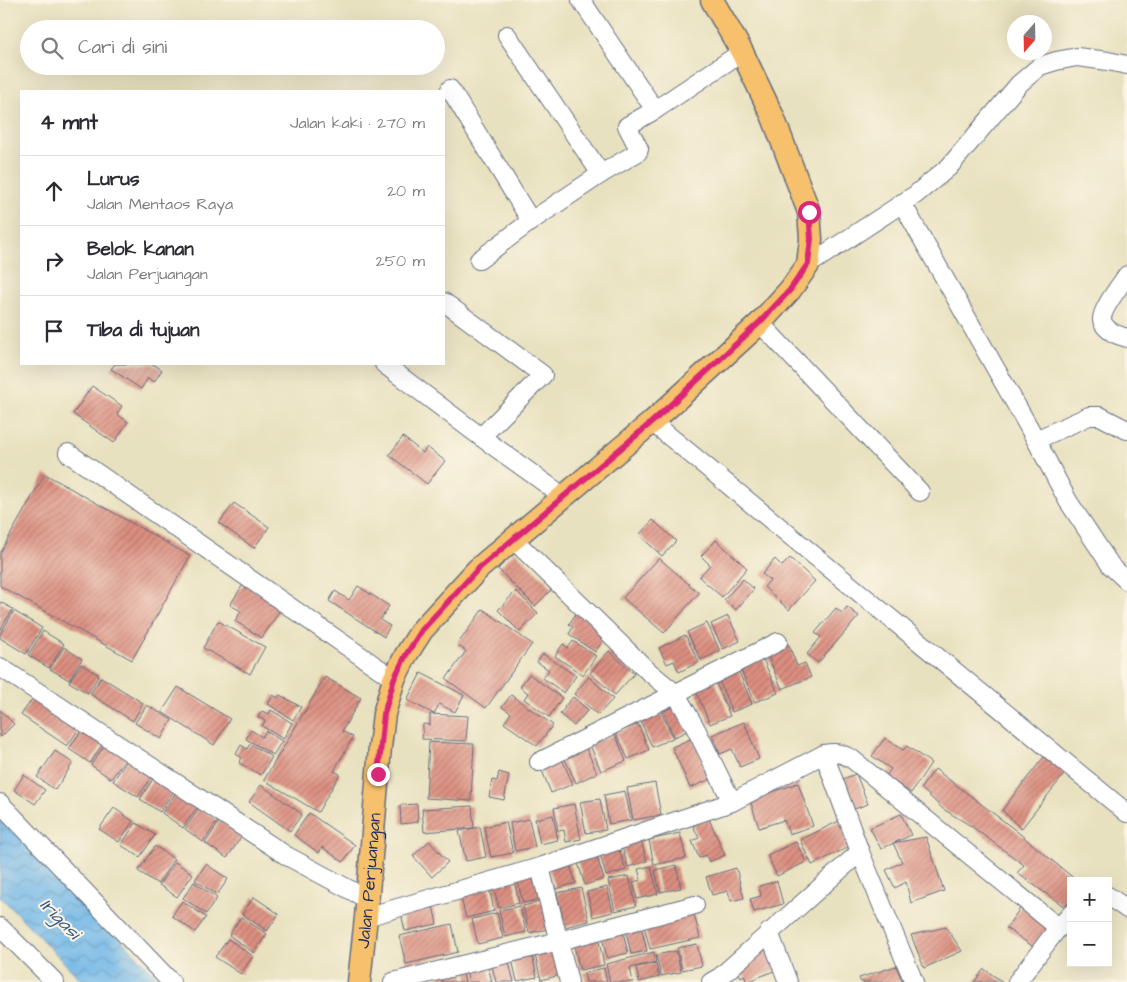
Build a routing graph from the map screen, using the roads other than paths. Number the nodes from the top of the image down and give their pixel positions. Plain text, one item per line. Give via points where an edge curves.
1 (580, 0) edge
2 (712, 0) edge
3 (507, 35) dead end
4 (742, 52) junction
5 (1127, 65) edge
6 (450, 89) dead end
7 (655, 110) junction
8 (601, 174) junction
9 (902, 203) junction
10 (531, 221) junction
11 (479, 260) dead end
12 (808, 264) junction
13 (1127, 275) edge
14 (445, 303) edge
15 (760, 322) junction
16 (1127, 338) edge
17 (385, 365) edge
18 (652, 422) junction
19 (1127, 430) edge
20 (481, 437) junction
21 (1036, 440) junction
22 (68, 453) dead end
23 (920, 492) dead end
24 (563, 496) junction
25 (513, 539) junction
26 (1127, 581) edge
27 (778, 642) dead end
28 (0, 667) edge
29 (394, 679) junction
30 (676, 694) junction
31 (824, 754) junction
32 (539, 762) dead end
33 (732, 802) junction
34 (0, 803) edge
35 (1127, 813) edge
36 (860, 852) junction
37 (540, 866) junction
38 (695, 905) dead end
39 (366, 908) junction
40 (1067, 919) edge
41 (0, 927) edge
42 (1059, 928) junction
43 (769, 932) junction
44 (559, 941) junction
45 (55, 982) edge
46 (171, 982) edge
47 (359, 982) edge
48 (394, 982) edge
49 (569, 982) edge
50 (711, 982) edge
51 (788, 982) edge
52 (914, 982) edge
53 (1017, 982) edge

1 - 7 street
2 - 4 main road
3 - 8 street
4 - 7 street
4 - 12 main road via 773,117 809,212 811,239
5 - 9 street via 1077,57 1040,66 1019,84 949,167
6 - 10 street
7 - 8 street via 627,126 638,152
8 - 10 street
9 - 12 street
9 - 21 street
10 - 11 street
12 - 15 main road, Jalan Perjuangan via 790,290
13 - 16 street via 1108,303 1102,320 1111,332
14 - 20 street via 543,375
15 - 18 main road, Jalan Perjuangan
15 - 23 street
17 - 20 street
18 - 24 main road, Jalan Perjuangan
18 - 35 street
19 - 21 street via 1100,416 1089,416
20 - 24 street
21 - 26 street via 1068,501 1111,566
22 - 29 street
24 - 25 main road, Jalan Perjuangan
25 - 29 main road, Jalan Perjuangan via 478,569 422,630
25 - 30 street via 648,671
27 - 30 street
28 - 39 street
29 - 39 main road, Jalan Perjuangan via 384,714
30 - 32 street
30 - 33 street
31 - 33 street
31 - 36 street
31 - 42 street via 835,752 852,759
33 - 37 street
34 - 46 street
36 - 43 street
36 - 52 street
37 - 39 street
37 - 44 street
38 - 44 street
39 - 47 main road, Jalan Perjuangan
40 - 42 street
41 - 45 street
42 - 53 street
43 - 50 street
43 - 51 street
44 - 48 street
44 - 49 street

